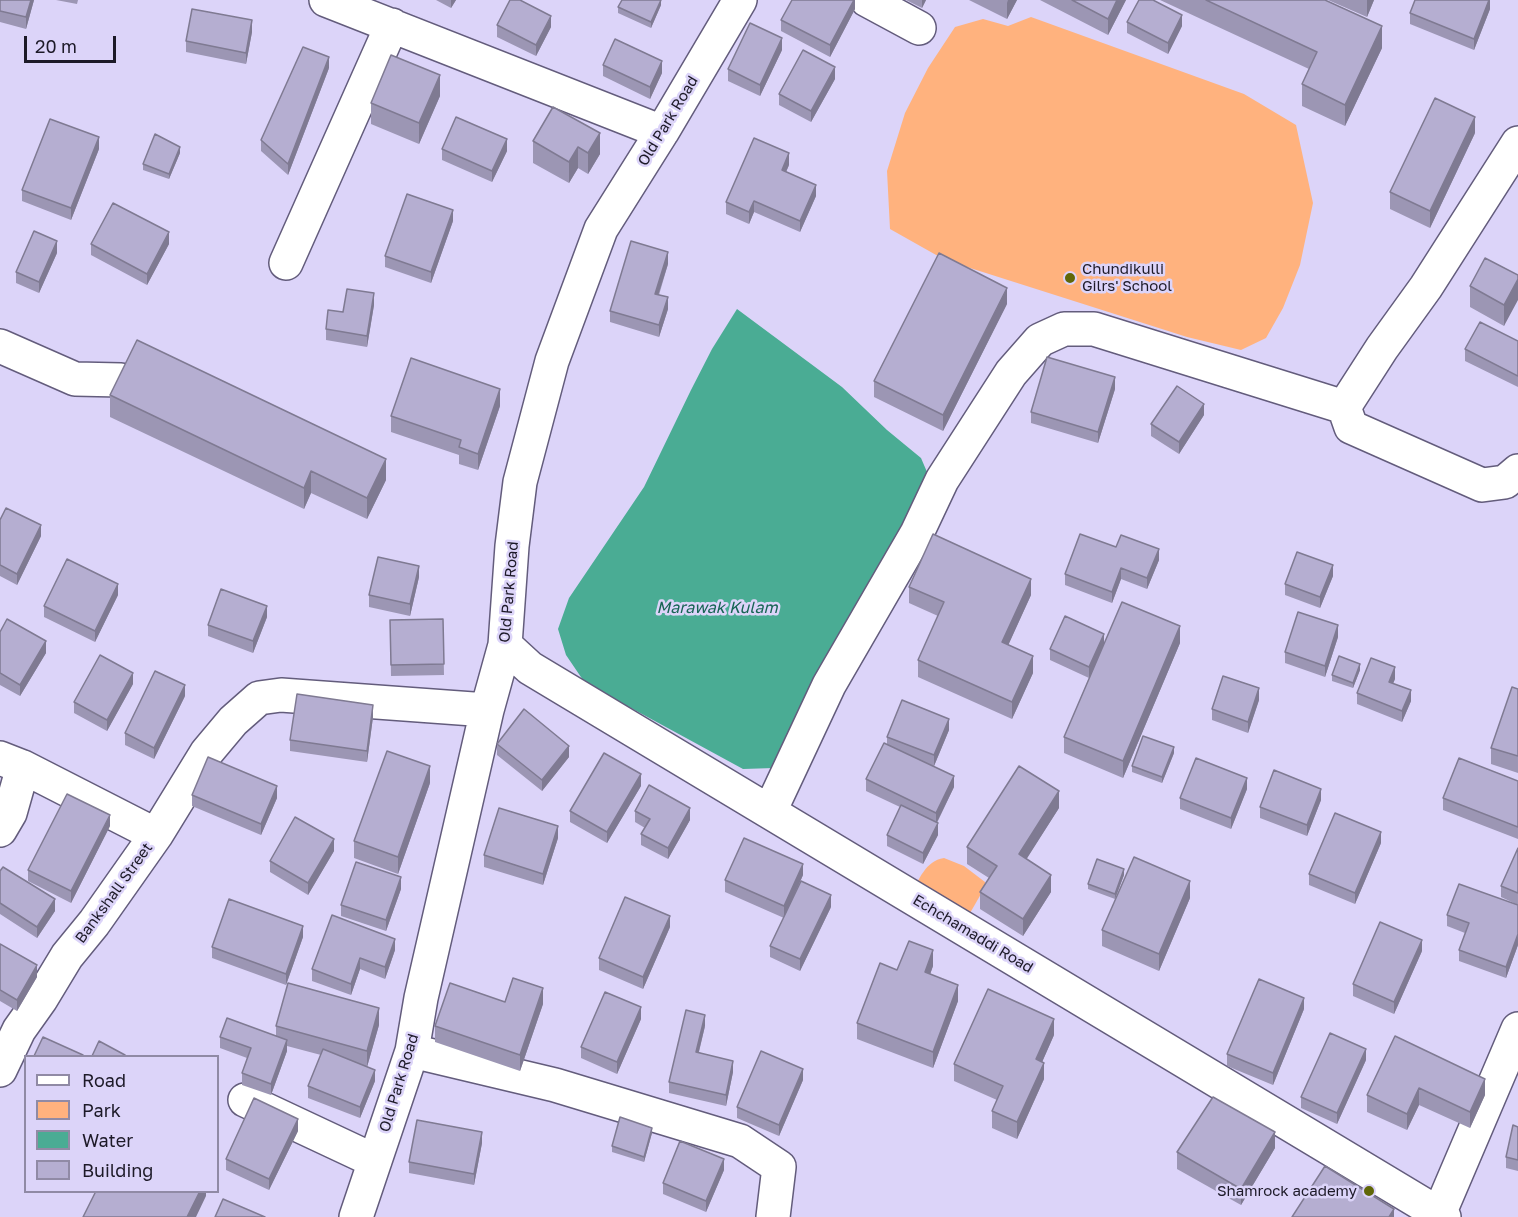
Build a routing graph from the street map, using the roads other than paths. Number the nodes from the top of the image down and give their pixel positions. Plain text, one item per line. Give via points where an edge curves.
1 (326, 0) edge
2 (740, 0) edge
3 (867, 0) edge
4 (374, 13) edge
5 (919, 28) dead end
6 (662, 132) junction
7 (1518, 143) edge
8 (286, 263) dead end
9 (0, 346) edge
10 (121, 380) edge
11 (1344, 407) junction
12 (1518, 471) edge
13 (505, 645) junction
14 (487, 710) junction
15 (12, 763) edge
16 (770, 812) junction
17 (0, 830) edge
18 (156, 835) junction
19 (1518, 1029) edge
20 (412, 1051) junction
21 (0, 1070) edge
22 (245, 1100) dead end
23 (375, 1161) junction
24 (1442, 1215) edge
25 (776, 1216) edge
26 (356, 1217) edge

1 - 4 street
2 - 6 street, Old Park Road
3 - 5 street
4 - 6 street
4 - 8 street
6 - 13 street, Old Park Road via 601,229 552,361 520,482
7 - 11 street
9 - 10 street via 75,379
11 - 12 street via 1352,427 1482,486 1506,482
11 - 16 street via 1094,329 1064,329 1040,340 1011,373 942,480 917,533 829,685
13 - 14 street, Old Park Road
13 - 16 street, Echchamaddi Road via 530,668
14 - 18 street via 281,695 259,698 233,720 207,752
14 - 20 street, Old Park Road
15 - 17 street via 10,813
15 - 18 street, Bankshall Street
16 - 24 street, Echchamaddi Road
18 - 21 street, Bankshall Street via 67,956 19,1030
19 - 24 street
20 - 23 street, Old Park Road
20 - 25 street via 555,1085 740,1141 779,1167
22 - 23 street
23 - 26 street, Old Park Road

